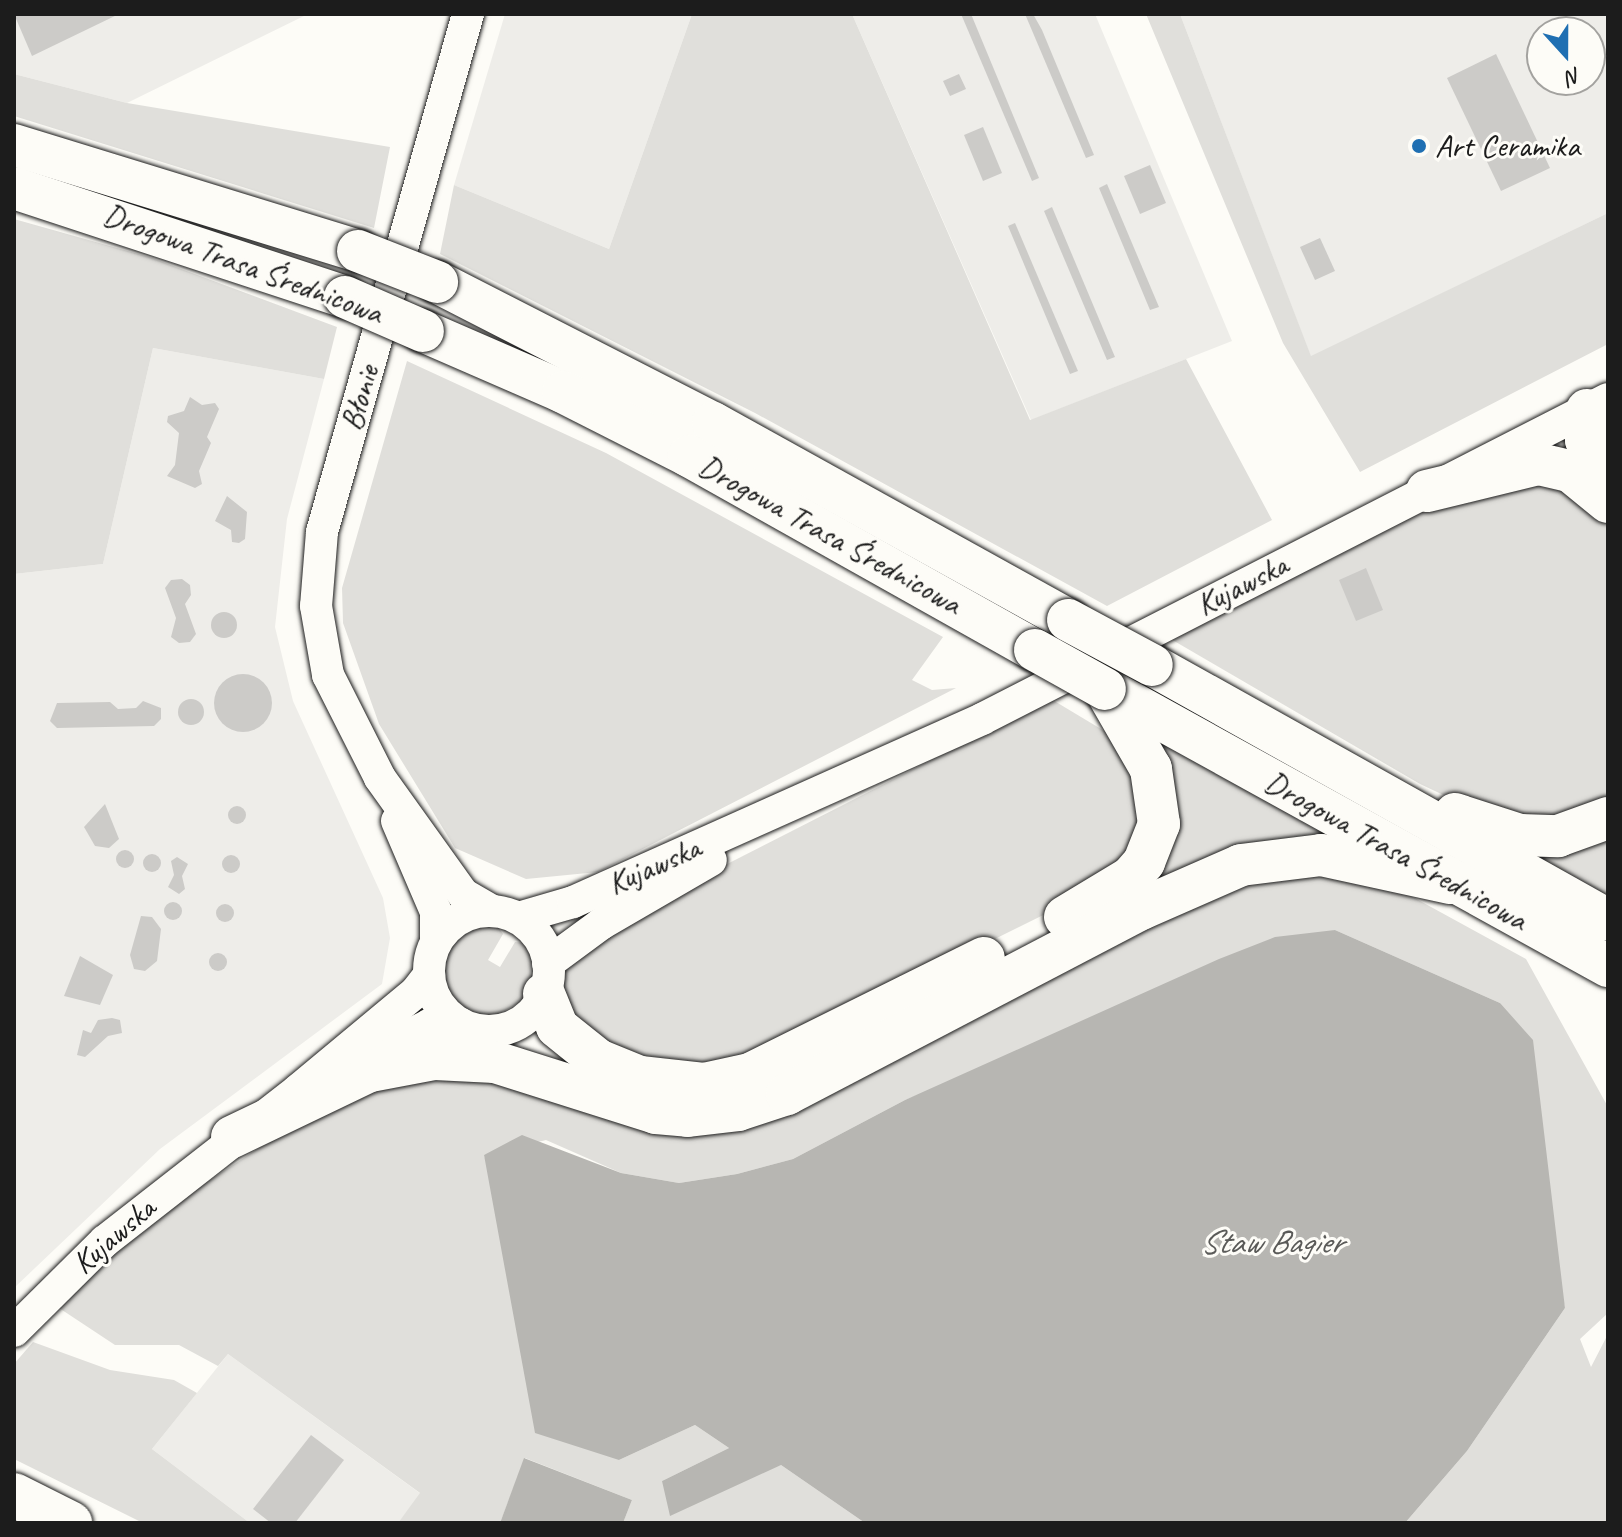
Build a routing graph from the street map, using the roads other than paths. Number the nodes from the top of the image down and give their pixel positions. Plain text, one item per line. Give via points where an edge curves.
1 (468, 14) edge
2 (14, 145) edge
3 (14, 188) edge
4 (14, 197) edge
5 (83, 207) junction
6 (1601, 412) edge
7 (1608, 489) edge
8 (1427, 491) junction
9 (1608, 502) edge
10 (1105, 689) junction
11 (1319, 761) junction
12 (876, 768) junction
13 (380, 778) junction
14 (1608, 818) edge
15 (1451, 883) junction
16 (505, 915) junction
17 (1608, 920) edge
18 (436, 942) junction
19 (1608, 966) edge
20 (429, 975) junction
21 (546, 979) junction
22 (474, 1027) junction
23 (298, 1090) junction
24 (628, 1107) junction
25 (232, 1137) junction
26 (14, 1331) edge
27 (14, 1495) edge
28 (70, 1523) edge

1 - 13 street, Błonie via 318,552 316,606 328,675
2 - 11 main road, Drogowa Trasa Średnicowa, bridge via 358,251 437,282 751,444
3 - 5 main road, Drogowa Trasa Średnicowa
4 - 5 main road
5 - 10 main road, Drogowa Trasa Średnicowa, bridge via 345,297 563,392 689,456
6 - 7 main road via 1586,440
6 - 8 street, Kujawska
8 - 9 main road via 1539,464 1570,471
8 - 12 street, Kujawska
10 - 15 main road, Drogowa Trasa Średnicowa
10 - 21 main road via 1151,769 1159,824 1144,862 1131,877 1074,913 791,1055 727,1081 682,1084 611,1066 557,1027
11 - 14 main road via 1520,835 1558,836
11 - 17 main road, Drogowa Trasa Średnicowa
12 - 16 street, Kujawska via 573,902
12 - 21 street, Kujawska via 601,924
13 - 16 street, Błonie via 463,894
13 - 18 street, Błonie via 436,912
15 - 19 main road, Drogowa Trasa Średnicowa
15 - 24 main road via 1321,855 1241,865 1141,909 787,1094 738,1110 688,1116
16 - 18 street via 458,919
16 - 21 street via 539,938
18 - 20 street
20 - 22 street via 441,1007
20 - 23 street, Kujawska via 415,993
21 - 22 street via 526,1018
22 - 23 street, Kujawska via 429,1025
22 - 24 main road via 532,1044
23 - 25 street, Kujawska
24 - 25 main road via 536,1071 464,1058 435,1059 370,1071
25 - 26 street, Kujawska via 105,1241
27 - 28 highway

